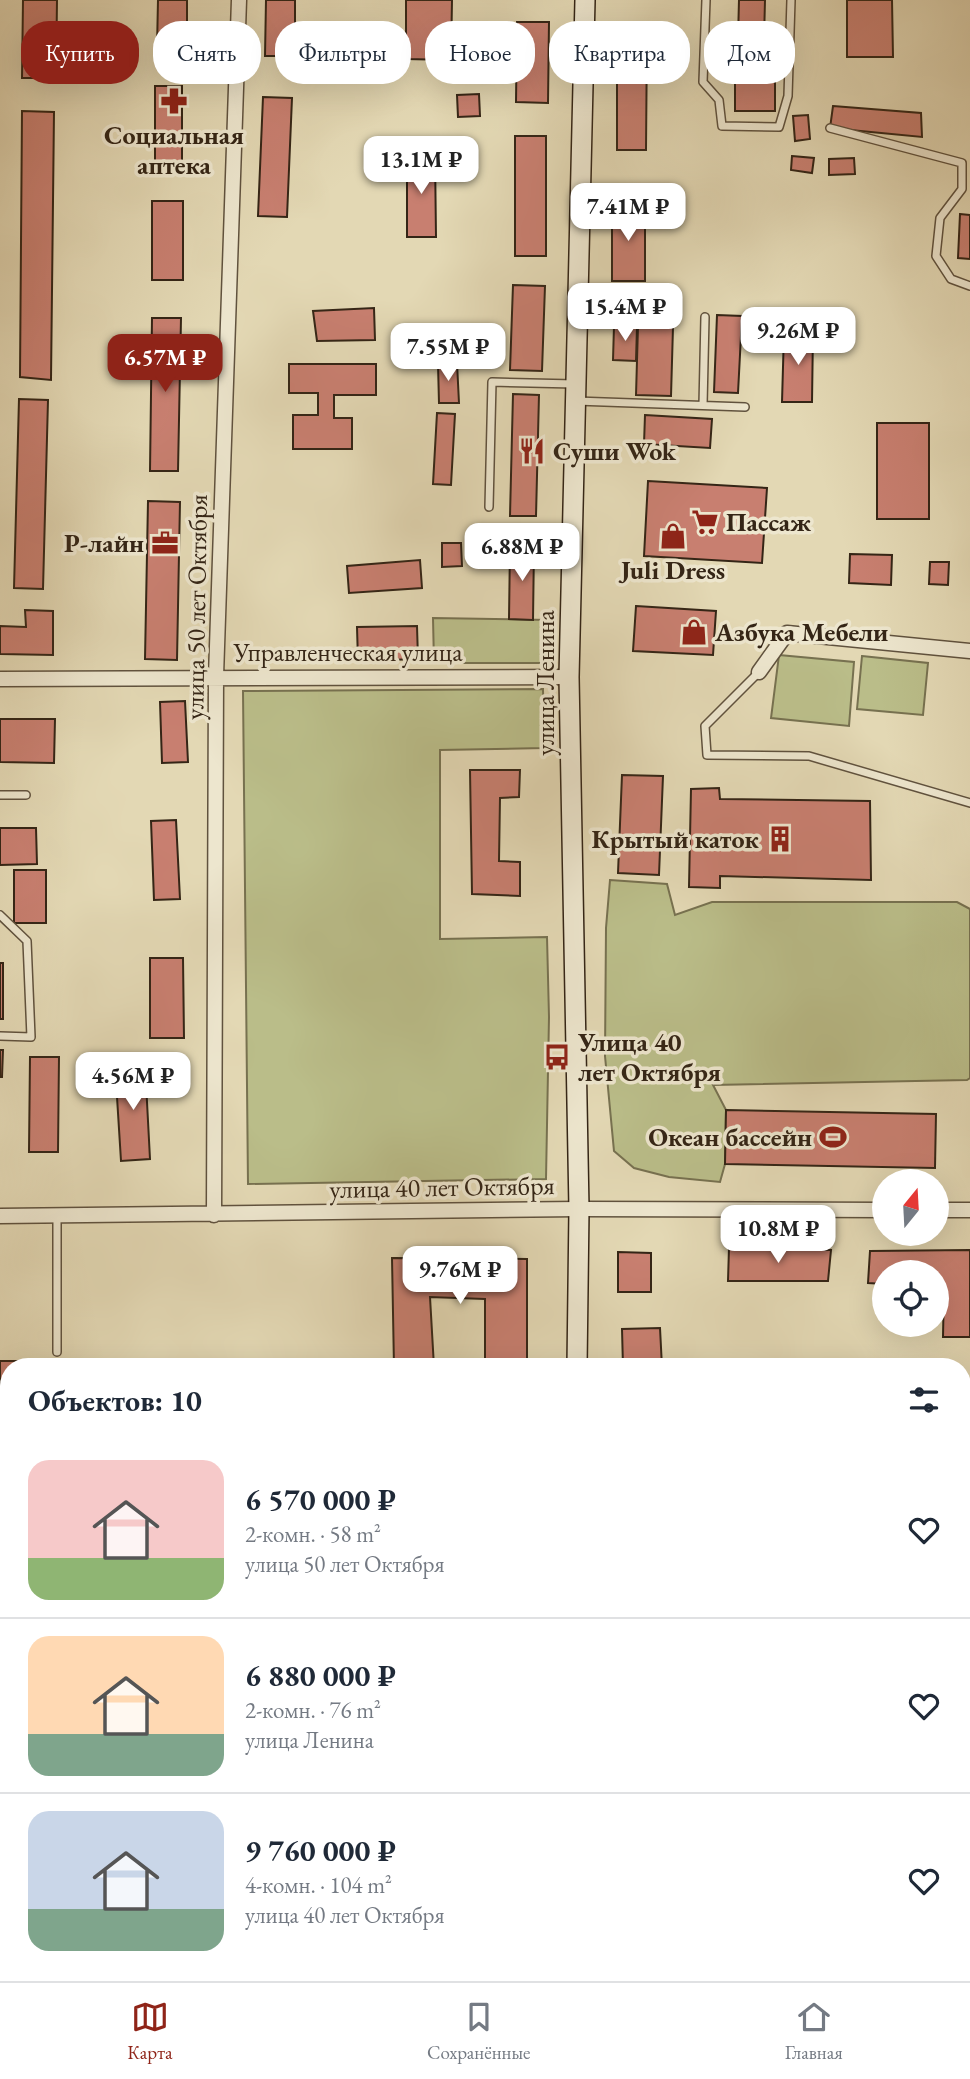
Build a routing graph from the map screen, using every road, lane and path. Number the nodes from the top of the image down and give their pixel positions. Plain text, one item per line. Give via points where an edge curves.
1 (239, 0) edge
2 (585, 0) edge
3 (706, 0) edge
4 (791, 0) edge
5 (830, 128) dead end
6 (970, 286) edge
7 (705, 317) dead end
8 (576, 393) junction
9 (703, 405) junction
10 (745, 407) dead end
11 (489, 507) dead end
12 (970, 651) edge
13 (759, 672) joint
14 (216, 676) junction
15 (569, 677) junction
16 (0, 679) edge
17 (0, 795) edge
18 (26, 795) dead end
19 (970, 803) edge
20 (0, 915) edge
21 (0, 1036) edge
22 (579, 1209) junction
23 (872, 1210) edge
24 (949, 1210) edge
25 (970, 1210) edge
26 (57, 1215) junction
27 (214, 1215) junction
28 (0, 1216) edge
29 (57, 1352) dead end
30 (576, 1358) edge

1 - 14 street, улица 50 лет Октября
2 - 8 main road, улица Ленина
3 - 4 lane via 704,82 719,100 722,126 779,127 788,96
5 - 6 lane via 962,163 962,189 940,218 936,256 951,279
7 - 9 lane
8 - 9 lane
8 - 11 lane via 492,382
8 - 15 main road, улица Ленина
9 - 10 lane
12 - 13 street via 787,633
13 - 19 lane via 705,726 707,755 809,756
14 - 15 street, Управленческая улица
14 - 16 street, Управленческая улица
14 - 27 street, улица 50 лет Октября
15 - 22 main road, улица Ленина
17 - 18 lane
20 - 21 lane via 27,940 31,1037
22 - 23 street, улица 40 лет Октября
22 - 27 street, улица 40 лет Октября
22 - 30 main road, улица Ленина
24 - 25 street
26 - 27 street, улица 40 лет Октября
26 - 28 street, улица 40 лет Октября
26 - 29 lane

